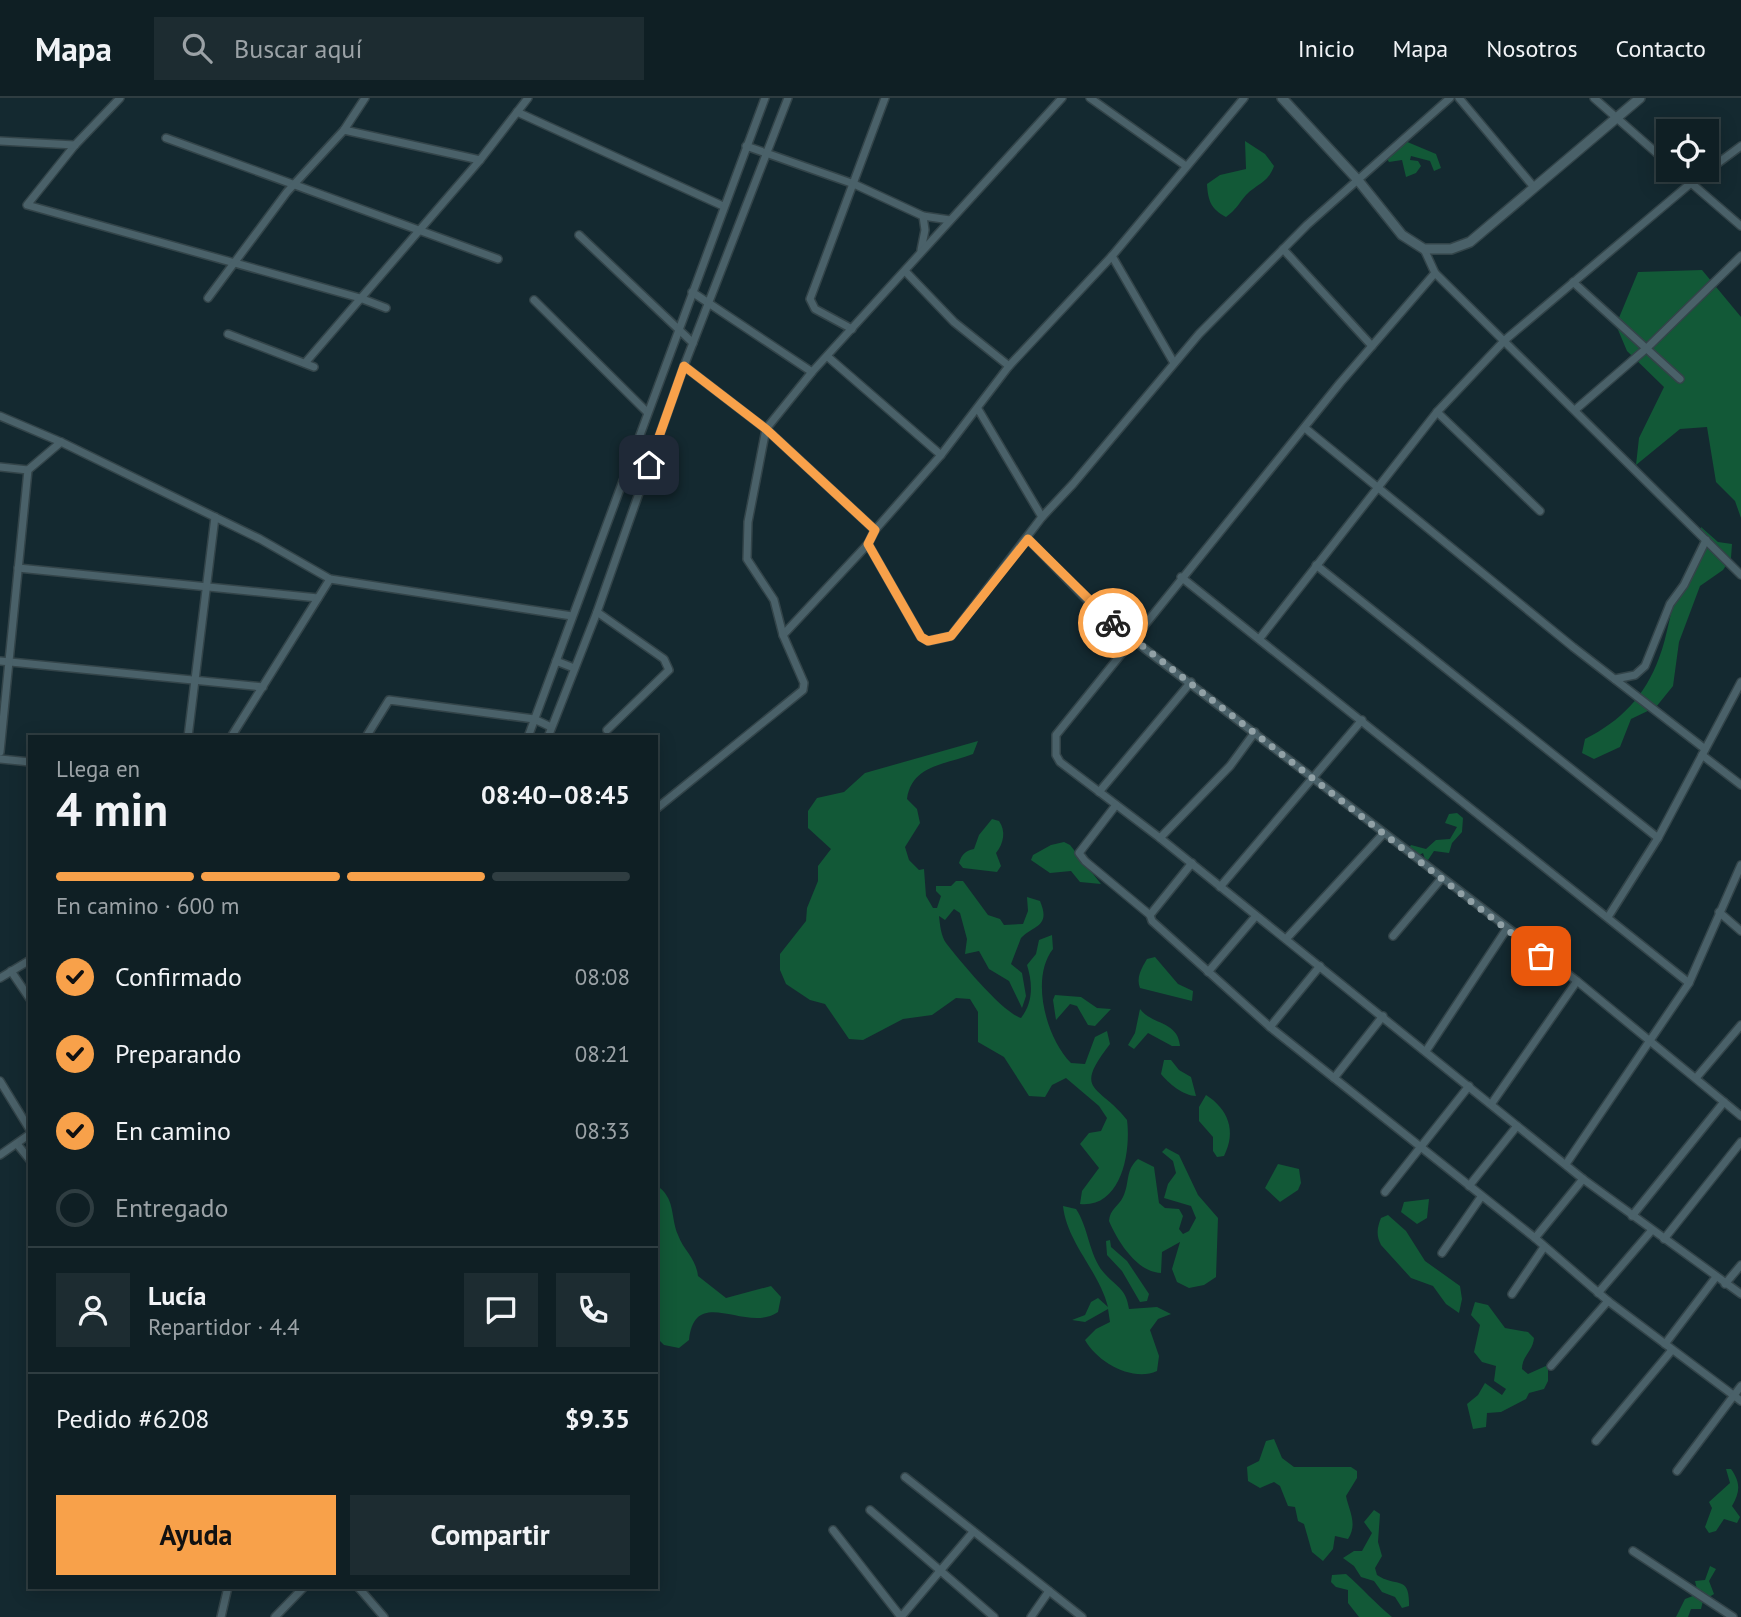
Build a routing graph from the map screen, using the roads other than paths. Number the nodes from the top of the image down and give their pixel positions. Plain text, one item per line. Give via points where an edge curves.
1 (120, 98) edge
2 (527, 98) edge
3 (765, 98) edge
4 (788, 98) edge
5 (886, 98) edge
6 (1062, 98) edge
7 (1090, 98) edge
8 (1244, 98) edge
9 (1282, 98) edge
10 (1450, 98) edge
11 (1459, 98) edge
12 (1594, 98) edge
13 (1640, 98) edge
14 (362, 99) edge
15 (517, 113) junction
16 (1616, 117) junction
17 (344, 130) junction
18 (166, 138) dead end
19 (0, 141) edge
20 (75, 145) junction
21 (746, 146) junction
22 (1741, 146) edge
23 (768, 152) junction
24 (1656, 152) edge
25 (480, 160) junction
26 (1186, 166) junction
27 (1357, 178) junction
28 (1690, 183) junction
29 (297, 184) junction
30 (854, 184) junction
31 (1533, 186) junction
32 (723, 206) junction
33 (923, 216) junction
34 (950, 220) junction
35 (1741, 226) edge
36 (418, 230) junction
37 (579, 235) dead end
38 (1283, 248) junction
39 (1424, 249) junction
40 (921, 250) junction
41 (1112, 256) junction
42 (1741, 256) edge
43 (498, 259) dead end
44 (233, 264) junction
45 (905, 271) junction
46 (1435, 272) junction
47 (1573, 282) junction
48 (692, 292) junction
49 (208, 298) dead end
50 (360, 298) junction
51 (534, 300) dead end
52 (709, 303) junction
53 (386, 308) dead end
54 (852, 329) junction
55 (678, 330) junction
56 (228, 334) dead end
57 (1505, 341) junction
58 (693, 343) junction
59 (1372, 346) junction
60 (1647, 347) junction
61 (828, 357) junction
62 (305, 363) junction
63 (1174, 363) junction
64 (684, 366) junction
65 (1009, 366) junction
66 (314, 367) dead end
67 (812, 372) junction
68 (1680, 379) dead end
69 (978, 409) junction
70 (1575, 410) junction
71 (647, 412) junction
72 (1437, 412) junction
73 (0, 416) edge
74 (1305, 428) junction
75 (766, 429) junction
76 (61, 442) junction
77 (940, 455) junction
78 (0, 467) edge
79 (28, 470) junction
80 (1378, 488) junction
81 (1540, 510) dead end
82 (215, 517) junction
83 (1042, 517) junction
84 (875, 530) junction
85 (1028, 539) junction
86 (1706, 540) junction
87 (868, 544) junction
88 (1316, 565) junction
89 (19, 568) junction
90 (1741, 575) edge
91 (1181, 577) junction
92 (330, 579) junction
93 (206, 587) junction
94 (318, 598) junction
95 (597, 612) junction
96 (572, 616) junction
97 (783, 635) junction
98 (1260, 638) junction
99 (1132, 639) junction
100 (0, 661) edge
101 (556, 661) junction
102 (9, 662) junction
103 (574, 668) junction
104 (1615, 679) junction
105 (195, 680) junction
106 (1191, 682) junction
107 (1741, 682) edge
108 (263, 687) junction
109 (534, 719) junction
110 (1362, 720) junction
111 (551, 727) junction
112 (607, 730) dead end
113 (1255, 732) junction
114 (188, 735) edge
115 (232, 735) edge
116 (367, 735) edge
117 (529, 735) edge
118 (549, 735) edge
119 (0, 752) edge
120 (1704, 752) junction
121 (0, 759) edge
122 (28, 762) edge
123 (1313, 780) junction
124 (1741, 785) edge
125 (1100, 792) junction
126 (1116, 804) junction
127 (658, 807) edge
128 (1384, 833) junction
129 (1160, 838) junction
130 (1658, 838) junction
131 (1192, 863) junction
132 (1741, 865) edge
133 (1442, 878) junction
134 (1220, 887) junction
135 (1719, 912) junction
136 (1150, 915) junction
137 (1255, 917) junction
138 (1608, 917) junction
139 (1506, 929) junction
140 (1741, 931) edge
141 (1393, 936) dead end
142 (1286, 939) junction
143 (28, 961) edge
144 (1320, 966) junction
145 (11, 971) junction
146 (1208, 972) junction
147 (0, 978) edge
148 (1577, 981) junction
149 (1689, 984) junction
150 (28, 996) edge
151 (1383, 1016) junction
152 (1741, 1025) edge
153 (1270, 1027) junction
154 (1651, 1042) junction
155 (1426, 1051) junction
156 (1334, 1078) junction
157 (1696, 1078) junction
158 (0, 1081) edge
159 (1469, 1086) junction
160 (1724, 1102) junction
161 (1492, 1103) junction
162 (1741, 1116) edge
163 (1517, 1126) junction
164 (28, 1129) edge
165 (28, 1134) edge
166 (1741, 1142) edge
167 (17, 1144) junction
168 (1420, 1148) junction
169 (0, 1156) edge
170 (28, 1158) edge
171 (1566, 1164) junction
172 (1583, 1179) junction
173 (1469, 1186) junction
174 (1384, 1192) dead end
175 (1481, 1197) junction
176 (1632, 1216) junction
177 (1652, 1230) junction
178 (1535, 1238) junction
179 (1664, 1238) junction
180 (1545, 1247) junction
181 (1442, 1253) dead end
182 (1741, 1265) edge
183 (1716, 1277) junction
184 (1726, 1284) junction
185 (1598, 1293) junction
186 (1512, 1294) dead end
187 (1741, 1294) edge
188 (1608, 1301) junction
189 (1665, 1344) junction
190 (1672, 1350) junction
191 (1551, 1366) dead end
192 (1741, 1386) edge
193 (1733, 1396) junction
194 (1741, 1401) edge
195 (1595, 1441) dead end
196 (1677, 1471) dead end
197 (905, 1477) dead end
198 (870, 1510) dead end
199 (833, 1530) dead end
200 (973, 1532) junction
201 (1633, 1551) dead end
202 (940, 1571) junction
203 (228, 1589) edge
204 (302, 1589) edge
205 (360, 1589) edge
206 (1049, 1591) junction
207 (221, 1617) edge
208 (275, 1617) edge
209 (384, 1617) edge
210 (994, 1617) edge
211 (1031, 1617) edge
212 (1082, 1617) edge
213 (1733, 1617) edge

1 - 20 street
2 - 15 street
3 - 21 street
4 - 23 street
5 - 30 street
6 - 34 street
7 - 26 street
8 - 26 street
9 - 27 street
10 - 27 street
11 - 31 street
12 - 16 street
13 - 16 street
14 - 17 street
15 - 25 street
15 - 32 street
16 - 24 street
16 - 31 street
17 - 25 street
17 - 29 street
18 - 29 street
19 - 20 street
20 - 44 street via 27,205
21 - 23 street
21 - 32 street
22 - 28 street
23 - 30 street
23 - 52 street
25 - 36 street
26 - 41 street
27 - 38 street
27 - 39 street via 1402,235
28 - 35 street
28 - 47 street
29 - 36 street
29 - 44 street
30 - 33 street
30 - 54 street via 810,299 815,309
31 - 39 street via 1471,242 1451,250
32 - 48 street
33 - 34 street
33 - 40 street
34 - 40 street
36 - 43 street
36 - 50 street
37 - 55 street
38 - 59 street
38 - 63 street
39 - 46 street
40 - 45 street
41 - 63 street
41 - 65 street
42 - 60 street
44 - 49 street
44 - 50 street
45 - 54 street
45 - 65 street via 954,321
46 - 57 street
46 - 59 street
47 - 57 street
47 - 60 street
48 - 52 street
48 - 55 street
50 - 53 street
50 - 62 street
51 - 71 street
52 - 58 street
52 - 67 street
54 - 61 street
55 - 58 street
55 - 71 street
56 - 62 street
57 - 70 street
57 - 72 street
58 - 64 street
59 - 74 street
60 - 68 street
60 - 70 street
61 - 67 street
61 - 77 street
62 - 66 street
63 - 83 street
64 - 75 street
64 - 95 street
65 - 69 street
67 - 75 street
69 - 77 street
69 - 83 street
70 - 86 street
71 - 96 street
72 - 80 street
72 - 81 street
73 - 76 street
74 - 80 street
74 - 91 street
75 - 84 street
75 - 97 street via 748,522 747,559 774,600
76 - 79 street
76 - 82 street
77 - 84 street
78 - 79 street
79 - 89 street
80 - 88 street
80 - 104 street
82 - 92 street
82 - 93 street
83 - 85 street
84 - 87 street
85 - 87 street via 951,636 928,641 921,637
85 - 99 street
86 - 90 street
86 - 104 street via 1670,604 1645,666 1635,675
87 - 97 street
88 - 98 street
88 - 130 street
89 - 93 street
89 - 102 street
91 - 98 street
91 - 99 street
92 - 94 street
92 - 96 street
93 - 94 street
93 - 105 street
94 - 108 street
95 - 103 street
95 - 112 street via 664,659 669,670
96 - 101 street
97 - 127 street via 804,682 803,690
98 - 110 street
99 - 106 street
99 - 125 street via 1056,735 1060,762
100 - 102 street
101 - 103 street
101 - 109 street
102 - 105 street
102 - 119 street
103 - 111 street
104 - 120 street
105 - 108 street
105 - 114 street
106 - 113 street
106 - 125 street
107 - 120 street
108 - 115 street
109 - 111 street
109 - 116 street via 389,700
109 - 117 street
110 - 123 street
110 - 138 street
111 - 118 street
113 - 123 street
113 - 129 street via 1230,766
120 - 124 street
120 - 130 street
121 - 122 street
123 - 128 street
123 - 134 street
125 - 126 street
126 - 129 street
126 - 136 street via 1079,853
128 - 133 street
128 - 142 street
129 - 131 street
130 - 138 street
131 - 134 street
131 - 136 street
132 - 135 street
133 - 139 street
133 - 141 street
134 - 137 street
135 - 140 street
135 - 149 street
136 - 146 street
137 - 142 street
137 - 146 street
138 - 149 street
139 - 148 street
139 - 155 street
142 - 144 street
143 - 145 street
144 - 151 street
144 - 153 street
145 - 147 street
145 - 150 street
146 - 153 street
148 - 154 street
148 - 161 street
149 - 154 street
151 - 155 street
151 - 156 street
152 - 157 street
153 - 156 street
154 - 157 street
154 - 171 street
155 - 159 street
156 - 168 street
157 - 160 street
158 - 164 street
159 - 161 street
159 - 168 street
160 - 162 street
160 - 176 street
161 - 163 street
163 - 171 street
163 - 173 street
165 - 167 street
166 - 179 street
167 - 169 street
167 - 170 street
168 - 173 street
168 - 174 street
171 - 172 street
172 - 176 street
172 - 178 street
173 - 175 street
175 - 178 street
175 - 181 street
176 - 177 street
177 - 179 street
177 - 185 street
178 - 180 street
179 - 183 street
180 - 185 street
180 - 186 street
182 - 184 street
183 - 184 street
183 - 189 street
184 - 187 street
185 - 188 street
188 - 189 street
188 - 191 street
189 - 190 street
190 - 193 street
190 - 195 street
192 - 193 street
193 - 194 street
193 - 196 street
197 - 200 street
198 - 202 street
199 - 202 street via 901,1617
200 - 202 street
200 - 206 street
201 - 213 street
202 - 210 street
203 - 207 street
204 - 208 street
205 - 209 street
206 - 211 street
206 - 212 street

